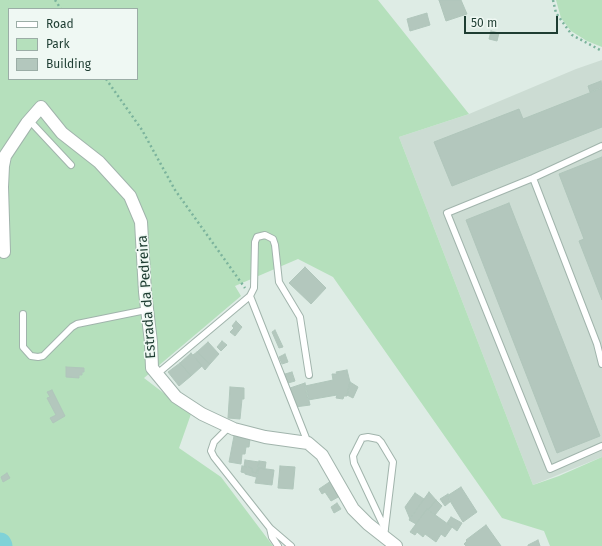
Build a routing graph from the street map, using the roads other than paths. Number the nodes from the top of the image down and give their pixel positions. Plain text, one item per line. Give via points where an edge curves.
1 (29, 120) junction
2 (602, 146) edge
3 (71, 165) dead end
4 (532, 178) junction
5 (4, 252) dead end
6 (250, 296) junction
7 (146, 310) junction
8 (23, 314) dead end
9 (601, 355) edge
10 (602, 364) edge
11 (157, 374) junction
12 (309, 375) dead end
13 (229, 427) junction
14 (308, 443) junction
15 (602, 446) edge
16 (270, 528) junction
17 (385, 533) junction
18 (278, 546) edge
19 (291, 546) edge
20 (396, 546) edge

1 - 3 lane
1 - 5 street, Estrada da Pedreira via 5,156 3,166
1 - 7 street, Estrada da Pedreira via 41,106 62,133 99,162 130,196 141,222
2 - 4 lane
4 - 9 lane
4 - 15 lane via 448,213 550,469
6 - 11 lane
6 - 12 lane via 254,288 255,242 257,237 265,234 273,239 280,282 300,317
6 - 14 lane
7 - 8 lane via 77,324 43,356 38,357 31,356 23,347
7 - 11 street, Estrada da Pedreira via 152,368
9 - 10 lane
11 - 13 street, Estrada da Pedreira via 176,397
13 - 14 street, Estrada da Pedreira via 265,437
13 - 16 lane via 214,442 211,451
14 - 17 street via 322,455 353,509 368,524
16 - 18 lane
16 - 19 lane
17 - 17 lane via 393,462 378,439 362,438 353,456 354,464
17 - 20 street

